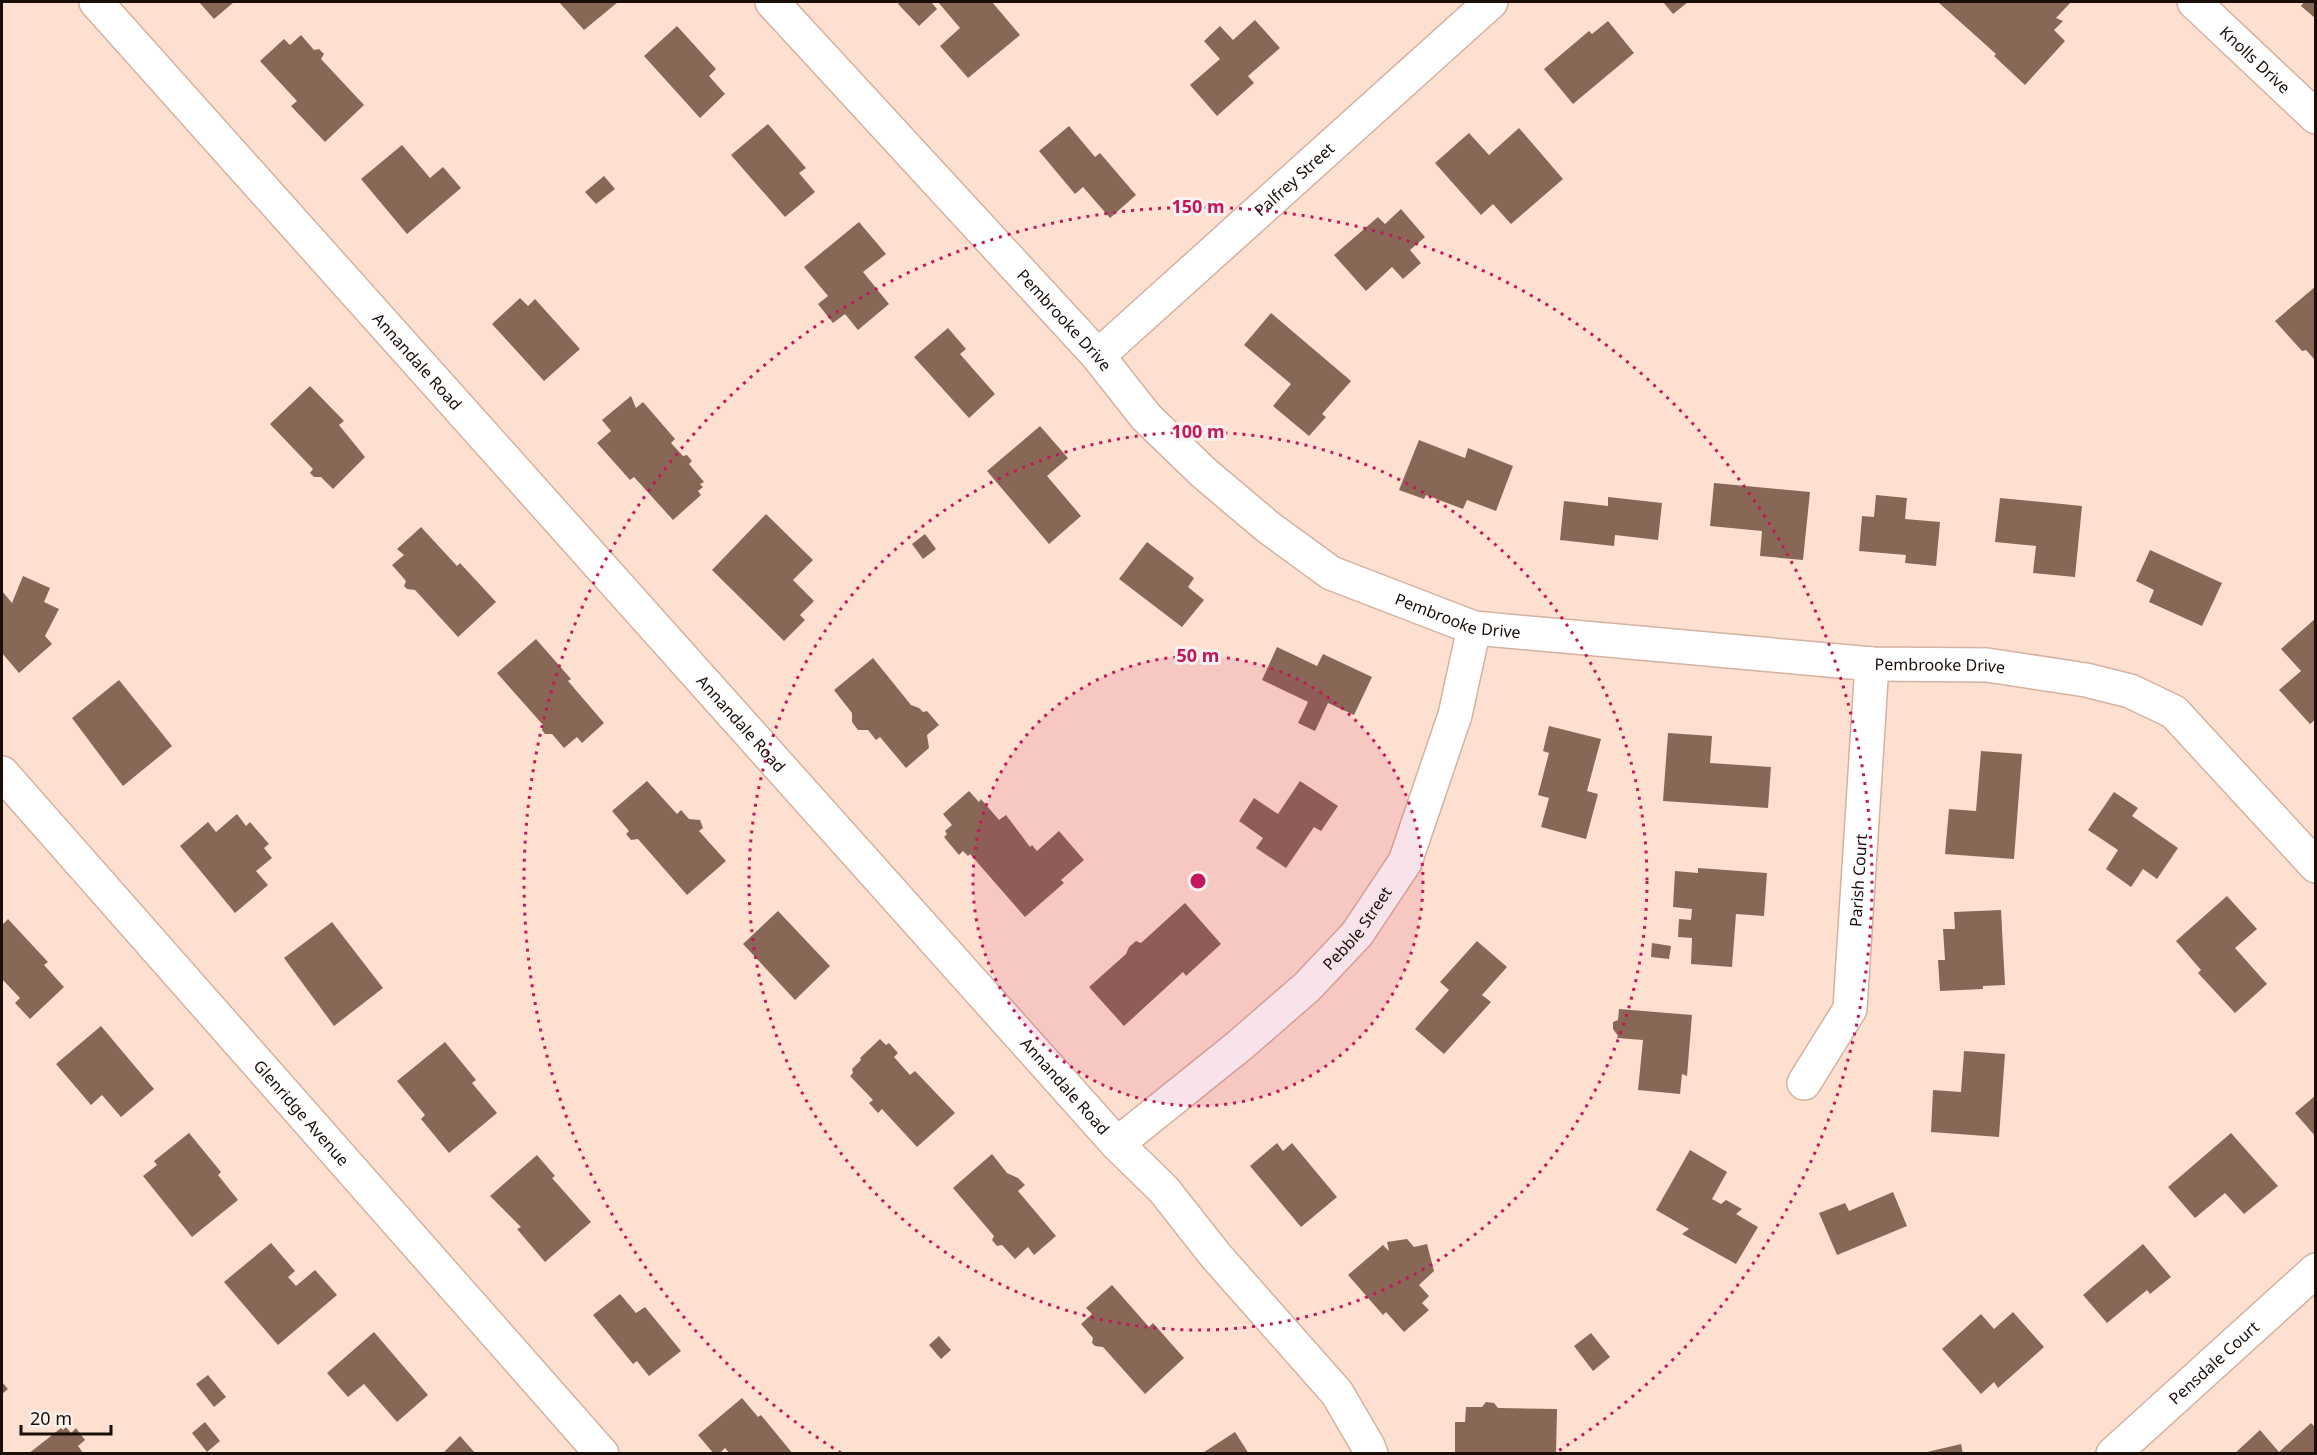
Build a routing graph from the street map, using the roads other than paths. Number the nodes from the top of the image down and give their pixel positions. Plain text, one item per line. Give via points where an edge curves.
1 (96, 2) edge
2 (773, 2) edge
3 (1491, 2) edge
4 (2194, 2) edge
5 (2316, 117) edge
6 (1098, 356) junction
7 (1474, 628) junction
8 (1872, 664) junction
9 (2, 773) edge
10 (2316, 866) edge
11 (1804, 1083) dead end
12 (1117, 1144) junction
13 (2316, 1270) edge
14 (602, 1454) edge
15 (1371, 1454) edge
16 (2113, 1454) edge

1 - 12 street, Annandale Road
2 - 6 street, Pembrooke Drive
3 - 6 street, Palfrey Street
4 - 5 street, Knolls Drive
6 - 7 street, Pembrooke Drive via 1146,417 1204,473 1330,573
7 - 8 street, Pembrooke Drive
7 - 12 street, Pebble Street via 1455,715 1405,862 1357,934 1239,1046
8 - 10 street, Pembrooke Drive via 1987,665 2130,691 2174,712
8 - 11 street, Parish Court via 1850,1009
9 - 14 street, Glenridge Avenue
12 - 15 street, Annandale Road via 1164,1190 1216,1256 1337,1393
13 - 16 street, Pensdale Court

